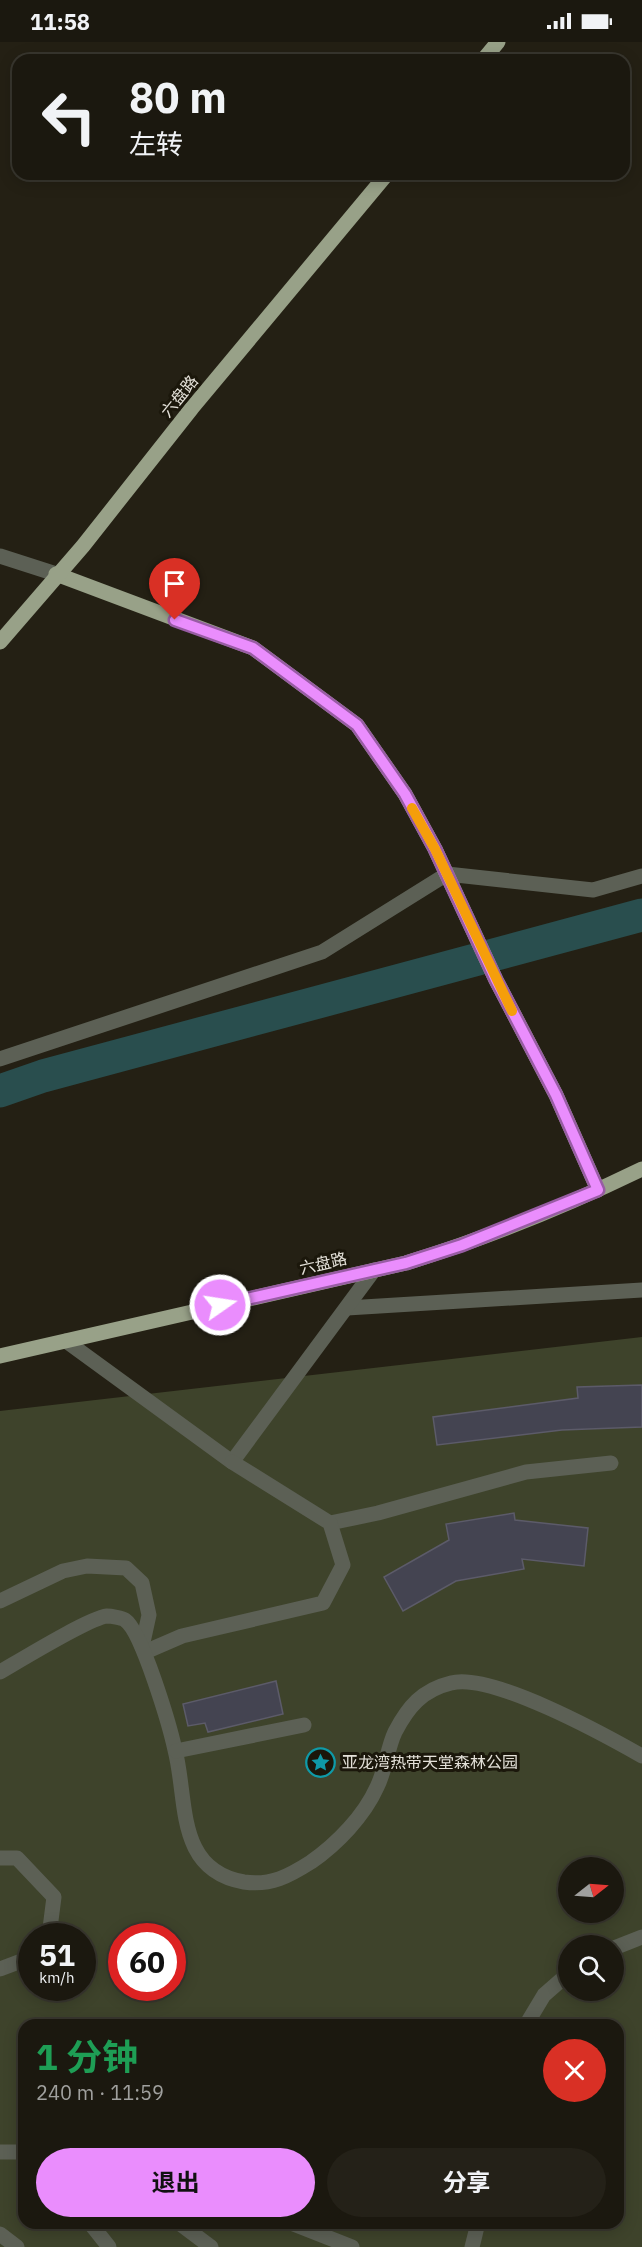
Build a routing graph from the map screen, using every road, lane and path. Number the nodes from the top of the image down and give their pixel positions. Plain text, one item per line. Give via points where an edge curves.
1 (498, 42) edge
2 (488, 54) edge
3 (382, 180) edge
4 (0, 556) edge
5 (56, 574) junction
6 (0, 642) edge
7 (447, 874) junction
8 (642, 876) edge
9 (0, 1059) edge
10 (642, 1169) edge
11 (598, 1190) junction
12 (374, 1270) junction
13 (642, 1290) edge
14 (347, 1308) junction
15 (66, 1341) junction
16 (0, 1356) edge
17 (232, 1462) junction
18 (611, 1463) dead end
19 (330, 1523) junction
20 (0, 1601) edge
21 (143, 1649) junction
22 (0, 1672) edge
23 (304, 1725) dead end
24 (176, 1751) junction
25 (642, 1756) edge
26 (0, 1858) edge
27 (51, 1923) edge
28 (642, 1937) edge
29 (624, 1944) edge
30 (18, 1962) edge
31 (0, 1969) edge
32 (558, 1983) edge
33 (530, 2019) edge
34 (0, 2152) edge
35 (18, 2152) edge
36 (95, 2229) edge
37 (187, 2229) edge
38 (306, 2229) edge
39 (476, 2229) edge
40 (0, 2234) edge
41 (17, 2247) edge
42 (109, 2247) edge
43 (211, 2247) edge
44 (352, 2247) edge
45 (472, 2247) edge

1 - 2 main road
3 - 5 main road, 六盘路
4 - 5 street
5 - 6 main road, 六盘路
5 - 7 main road via 253,648 357,725 405,794
7 - 8 street via 593,890
7 - 9 street via 322,952
7 - 11 main road via 556,1095
10 - 11 main road, 六盘路
11 - 12 main road, 六盘路 via 462,1245
12 - 14 street
12 - 15 main road, 六盘路
13 - 14 street
14 - 17 street
15 - 16 main road, 六盘路
15 - 17 street
17 - 19 street
18 - 19 street via 526,1472
19 - 21 street via 343,1565 323,1603
20 - 21 street via 63,1571 87,1566 126,1568 142,1583 149,1616
21 - 22 street via 125,1620 106,1616
21 - 24 street
23 - 24 street
24 - 25 street via 184,1819 199,1854 223,1878 258,1884 286,1878 322,1854 348,1829 377,1787 394,1733 416,1699 452,1682 489,1685 553,1710
26 - 27 street via 17,1858 54,1897
28 - 29 street
30 - 31 street
32 - 33 street via 544,1995
34 - 35 street
36 - 42 street
37 - 43 street
38 - 44 street
39 - 45 street
40 - 41 street

